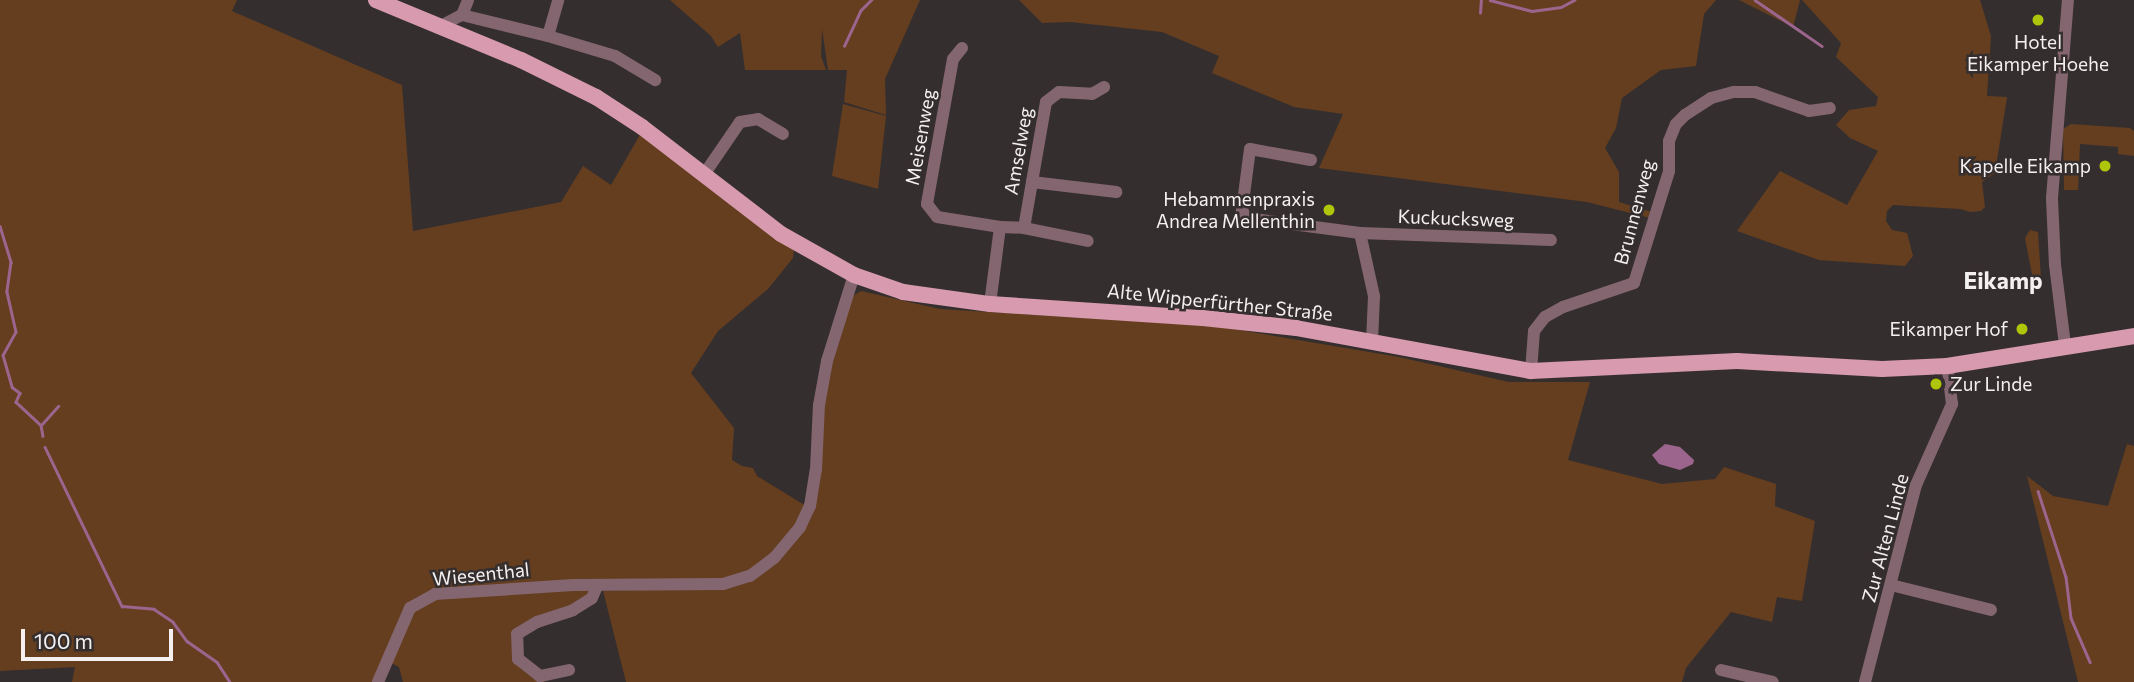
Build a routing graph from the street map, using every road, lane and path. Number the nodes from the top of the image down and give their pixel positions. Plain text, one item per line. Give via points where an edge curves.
1 (376, 0) edge
2 (468, 0) edge
3 (558, 0) edge
4 (2068, 0) edge
5 (462, 15) junction
6 (439, 27) junction
7 (548, 36) junction
8 (962, 48) dead end
9 (655, 80) dead end
10 (1104, 87) dead end
11 (1830, 108) dead end
12 (783, 134) dead end
13 (1311, 160) dead end
14 (704, 176) junction
15 (1032, 183) junction
16 (1116, 192) dead end
17 (1000, 227) junction
18 (1024, 228) junction
19 (1360, 233) junction
20 (1551, 240) dead end
21 (1088, 241) dead end
22 (854, 275) junction
23 (990, 304) junction
24 (2134, 336) edge
25 (1371, 341) junction
26 (2065, 345) junction
27 (1947, 366) junction
28 (1531, 372) junction
29 (1891, 585) junction
30 (597, 586) junction
31 (1991, 610) dead end
32 (569, 670) dead end
33 (1721, 670) dead end
34 (378, 682) edge
35 (1773, 682) edge
36 (1865, 682) edge

1 - 6 main road, Alte Wipperfürther Straße
2 - 5 street
3 - 7 street
4 - 26 street via 2052,198 2054,265
5 - 6 street
5 - 7 street
6 - 14 main road, Alte Wipperfürther Straße via 596,97
7 - 9 street via 615,56
8 - 17 street, Meisenweg via 953,59 928,204 937,217
10 - 15 street, Amselweg via 1092,94 1059,92 1046,102
11 - 28 street, Brunnenweg via 1809,111 1755,92 1734,92 1711,98 1685,114 1669,141 1669,171 1634,283 1545,317 1534,331
12 - 14 street via 758,119 740,122
13 - 19 street, Kuckucksweg via 1250,149 1242,210 1247,218
14 - 22 main road, Alte Wipperfürther Straße via 780,234
15 - 16 street
15 - 18 street, Amselweg
17 - 18 street
17 - 23 street
18 - 21 street
19 - 20 street, Kuckucksweg
19 - 25 street via 1374,296
22 - 23 main road, Alte Wipperfürther Straße via 902,292
22 - 30 street, Wiesenthal via 818,404 816,470 800,527 775,557 750,576 723,584
23 - 25 main road, Alte Wipperfürther Straße via 1203,318
24 - 26 main road, Alte Wipperfürther Straße
25 - 28 main road, Alte Wipperfürther Straße
26 - 27 main road, Alte Wipperfürther Straße
27 - 28 main road, Alte Wipperfürther Straße via 1882,369 1737,361
27 - 29 street, Zur Alten Linde via 1952,404 1916,485
29 - 31 street
29 - 36 street, Zur Alten Linde
30 - 32 street via 592,598 573,610 517,634 518,659 540,676
30 - 34 street, Wiesenthal via 435,594 410,608
33 - 35 street

